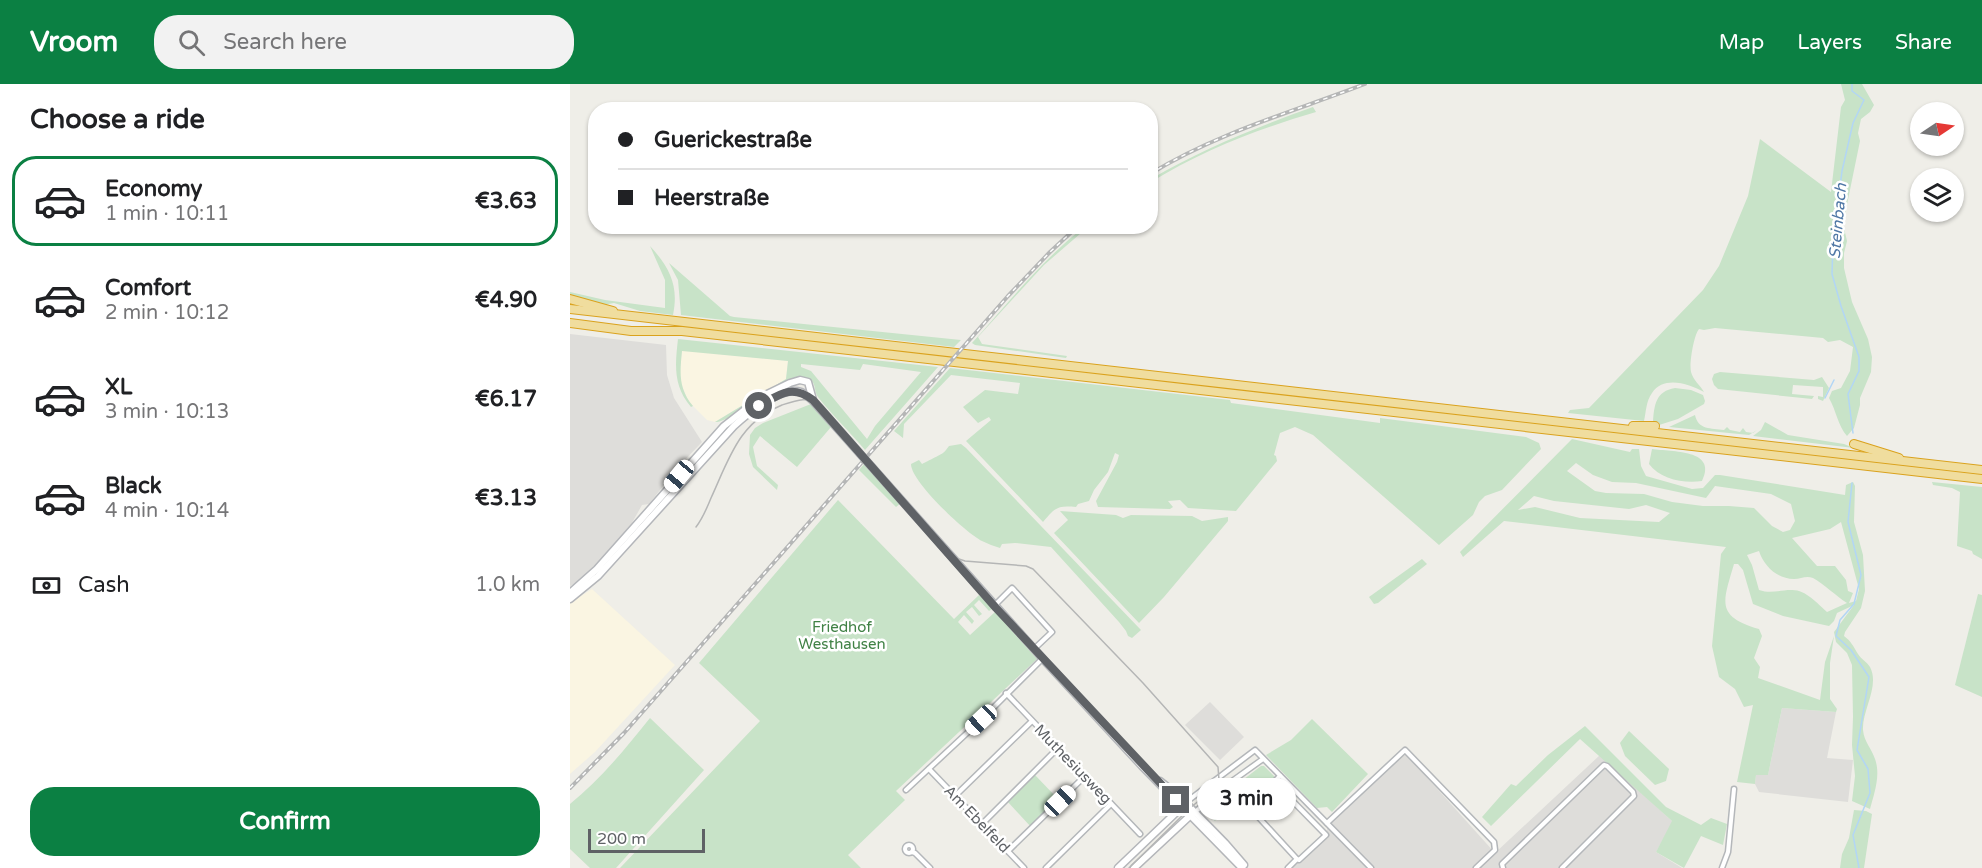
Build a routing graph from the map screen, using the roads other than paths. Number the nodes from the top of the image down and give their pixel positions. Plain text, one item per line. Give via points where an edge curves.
1 (570, 299) edge
2 (570, 309) edge
3 (622, 315) junction
4 (570, 323) edge
5 (655, 330) junction
6 (813, 400) junction
7 (1596, 426) junction
8 (1655, 426) dead end
9 (1854, 444) dead end
10 (1915, 463) junction
11 (1982, 471) edge
12 (1982, 479) edge
13 (570, 592) edge
14 (570, 599) edge
15 (994, 606) junction
16 (1034, 649) junction
17 (1043, 659) junction
18 (1006, 693) junction
19 (1032, 721) junction
20 (1058, 748) junction
21 (1263, 759) junction
22 (929, 769) junction
23 (1085, 776) junction
24 (1280, 776) junction
25 (1274, 782) junction
26 (1734, 789) dead end
27 (906, 790) dead end
28 (955, 796) junction
29 (1111, 804) junction
30 (1184, 805) junction
31 (1193, 814) junction
32 (1327, 823) junction
33 (982, 824) junction
34 (1143, 837) junction
35 (1008, 851) junction
36 (912, 852) dead end
37 (1297, 860) junction
38 (930, 868) edge
39 (1024, 868) edge
40 (1046, 868) edge
41 (1118, 868) edge
42 (1134, 868) edge
43 (1244, 868) edge
44 (1288, 868) edge
45 (1371, 868) edge
46 (1476, 868) edge
47 (1503, 868) edge
48 (1562, 868) edge
49 (1722, 868) edge

1 - 3 highway
2 - 3 highway
3 - 7 highway
4 - 5 highway
4 - 5 highway
5 - 12 highway
6 - 13 main road via 808,382 800,380 761,397 739,412 597,569
6 - 14 main road via 791,391 751,411 718,441 598,576
6 - 15 main road
7 - 8 highway
7 - 10 highway
9 - 10 highway
10 - 11 highway
15 - 16 main road
15 - 16 street via 1014,590 1052,632
16 - 17 main road
17 - 18 street
17 - 30 main road
18 - 19 street, Muthesiusweg
18 - 22 street
19 - 20 street, Muthesiusweg
19 - 28 street
20 - 23 street, Muthesiusweg
20 - 33 street
21 - 24 street
21 - 30 street via 1255,750
21 - 31 street
22 - 27 street
22 - 28 street, Am Ebelfeld
23 - 29 street, Muthesiusweg
23 - 35 street
24 - 25 street
24 - 32 street
25 - 37 street via 1249,807
25 - 37 street via 1326,835
26 - 49 street via 1728,852
28 - 33 street, Am Ebelfeld
29 - 34 street, Muthesiusweg
29 - 40 street
30 - 31 main road
30 - 34 main road
31 - 42 main road
31 - 43 main road
32 - 45 street
32 - 46 street via 1405,750 1494,842 1495,850
33 - 35 street, Am Ebelfeld
34 - 41 main road
35 - 39 street, Am Ebelfeld
36 - 38 street
37 - 44 street
47 - 48 street via 1502,864 1556,810 1607,766 1634,796

